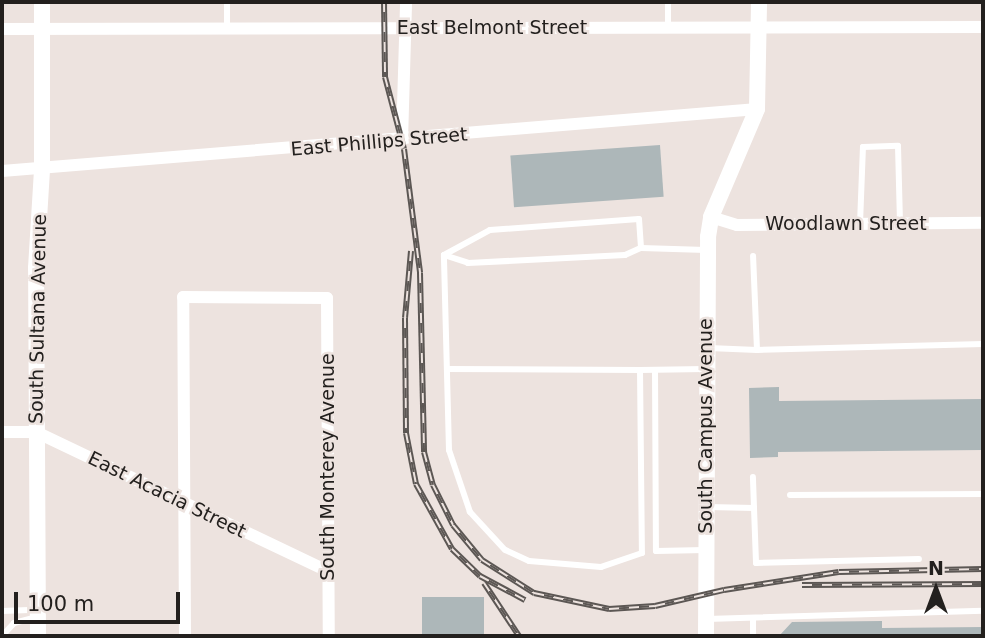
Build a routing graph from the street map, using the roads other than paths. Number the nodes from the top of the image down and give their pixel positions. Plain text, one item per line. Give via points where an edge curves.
1 (42, 2) edge
2 (227, 2) edge
3 (405, 2) edge
4 (668, 2) edge
5 (759, 2) edge
6 (759, 27) junction
7 (983, 27) edge
8 (668, 28) junction
9 (2, 29) edge
10 (42, 29) junction
11 (227, 29) junction
12 (406, 29) junction
13 (757, 108) junction
14 (402, 140) junction
15 (42, 169) junction
16 (2, 172) edge
17 (711, 217) junction
18 (983, 223) edge
19 (860, 224) junction
20 (900, 224) junction
21 (641, 248) junction
22 (708, 250) junction
23 (444, 254) junction
24 (753, 256) dead end
25 (983, 344) edge
26 (707, 348) junction
27 (757, 350) junction
28 (447, 369) junction
29 (707, 369) junction
30 (640, 370) junction
31 (655, 370) junction
32 (2, 432) edge
33 (36, 432) junction
34 (753, 477) dead end
35 (983, 494) edge
36 (790, 495) dead end
37 (184, 504) junction
38 (706, 507) junction
39 (754, 508) junction
40 (705, 550) junction
41 (656, 551) junction
42 (642, 553) junction
43 (919, 559) dead end
44 (329, 572) junction
45 (2, 611) edge
46 (983, 611) edge
47 (38, 613) junction
48 (706, 619) junction
49 (753, 620) junction
50 (2, 636) edge
51 (38, 636) edge
52 (185, 636) edge
53 (329, 636) edge
54 (706, 636) edge
55 (753, 636) edge

1 - 10 street, South Sultana Avenue
2 - 11 lane
3 - 12 street
4 - 8 lane
5 - 6 street
6 - 7 street, East Belmont Street
6 - 8 street, East Belmont Street
6 - 13 street
8 - 12 street, East Belmont Street
9 - 10 street, East Belmont Street
10 - 11 street, East Belmont Street
10 - 15 street, South Sultana Avenue
11 - 12 street, East Belmont Street
12 - 14 street
13 - 14 street, East Phillips Street
13 - 17 street, South Campus Avenue
14 - 15 street, East Phillips Street
15 - 16 street, East Phillips Street
15 - 33 street, South Sultana Avenue via 36,268
17 - 19 street, Woodlawn Street via 737,225
17 - 22 street, South Campus Avenue
18 - 20 street, Woodlawn Street
19 - 20 street, Woodlawn Street
19 - 20 lane via 863,148 898,146
21 - 22 lane
21 - 23 lane via 625,255 468,263
21 - 23 lane via 639,219 490,230
22 - 26 street, South Campus Avenue
23 - 28 lane
24 - 27 lane
25 - 27 lane
26 - 27 lane
26 - 29 street, South Campus Avenue
28 - 30 lane
28 - 42 lane via 449,450 470,512 505,550 529,561 601,567
29 - 31 lane
29 - 38 street, South Campus Avenue
30 - 31 lane
30 - 42 lane
31 - 41 lane
32 - 33 street, East Acacia Street
33 - 37 street, East Acacia Street
33 - 47 street, South Sultana Avenue
34 - 39 lane
35 - 36 lane
37 - 44 street, East Acacia Street
37 - 44 street, South Monterey Avenue via 183,297 327,298
37 - 52 street
38 - 39 lane
38 - 40 street, South Campus Avenue
39 - 43 lane via 756,564
40 - 41 lane
40 - 48 street, South Campus Avenue
41 - 42 lane
44 - 53 street, South Monterey Avenue
45 - 47 lane
46 - 49 lane via 777,614
47 - 50 lane via 14,623
47 - 51 street, South Sultana Avenue
48 - 49 lane
48 - 54 street, South Campus Avenue
49 - 55 lane

